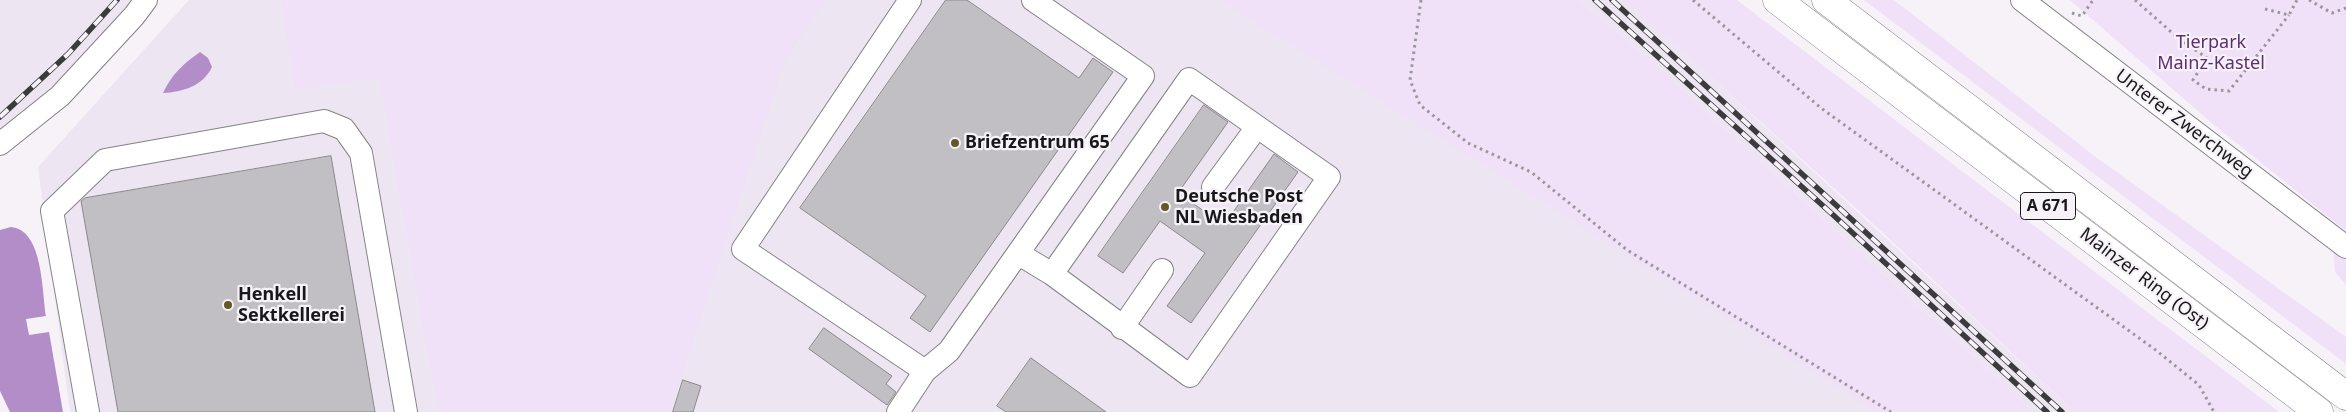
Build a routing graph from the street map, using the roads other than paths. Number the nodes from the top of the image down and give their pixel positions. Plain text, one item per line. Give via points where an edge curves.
1 (146, 0) edge
2 (910, 0) edge
3 (1033, 0) edge
4 (1777, 0) edge
5 (1826, 0) edge
6 (2022, 0) edge
7 (1256, 126) junction
8 (0, 144) edge
9 (1214, 187) dead end
10 (2346, 247) edge
11 (1019, 254) junction
12 (1162, 270) dead end
13 (1052, 274) junction
14 (1122, 328) junction
15 (925, 371) junction
16 (2346, 396) edge
17 (88, 412) edge
18 (406, 412) edge
19 (898, 412) edge
20 (2320, 412) edge

1 - 8 street via 60,96
2 - 15 street via 743,249
3 - 11 street via 1143,76
4 - 20 highway, Mainzer Ring (Ost) / A 671
5 - 16 highway, Mainzer Ring (Ost) / A 671
6 - 10 street, Unterer Zwerchweg
7 - 9 street
7 - 13 street via 1188,79
7 - 14 street via 1329,177 1190,376
11 - 13 street
11 - 15 street via 949,351
12 - 14 street
13 - 14 street
15 - 19 street
17 - 18 street via 52,211 105,160 324,121 344,129 362,153

